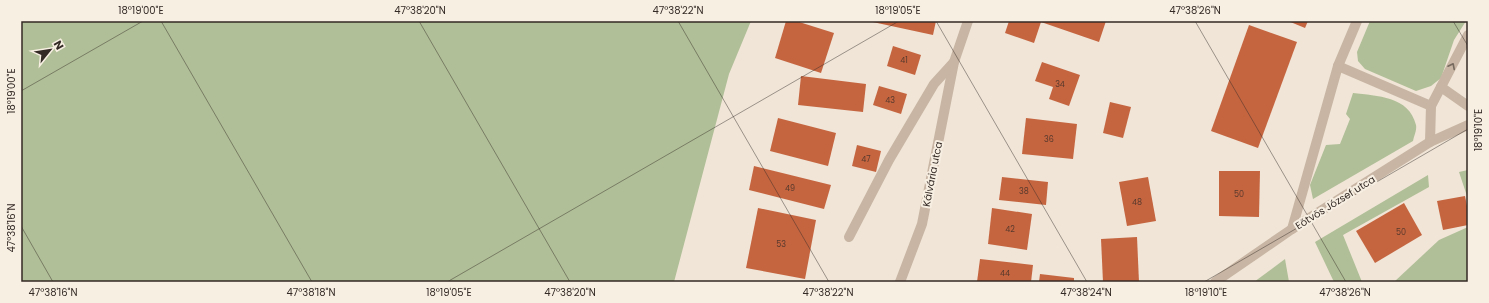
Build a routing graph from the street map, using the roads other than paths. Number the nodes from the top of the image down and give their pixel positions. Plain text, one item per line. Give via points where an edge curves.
1 (968, 21) edge
2 (1357, 21) edge
3 (1468, 35) edge
4 (954, 62) junction
5 (1338, 66) junction
6 (1441, 86) junction
7 (1432, 106) junction
8 (1468, 106) edge
9 (1468, 125) edge
10 (1430, 142) junction
11 (1292, 229) junction
12 (849, 237) dead end
13 (900, 282) edge
14 (1215, 282) edge

1 - 4 street, Kálvária utca
2 - 5 street, Eötvös József utca
6 -> 3 street
4 - 12 street, Kálvária utca via 934,84 889,160
4 - 13 street, Kálvária utca via 922,224
5 - 7 street
5 - 11 street, Eötvös József utca
6 - 7 street
6 - 8 street
7 - 10 street
9 - 10 street, Eötvös József utca
10 - 11 street, Eötvös József utca
11 - 14 street

